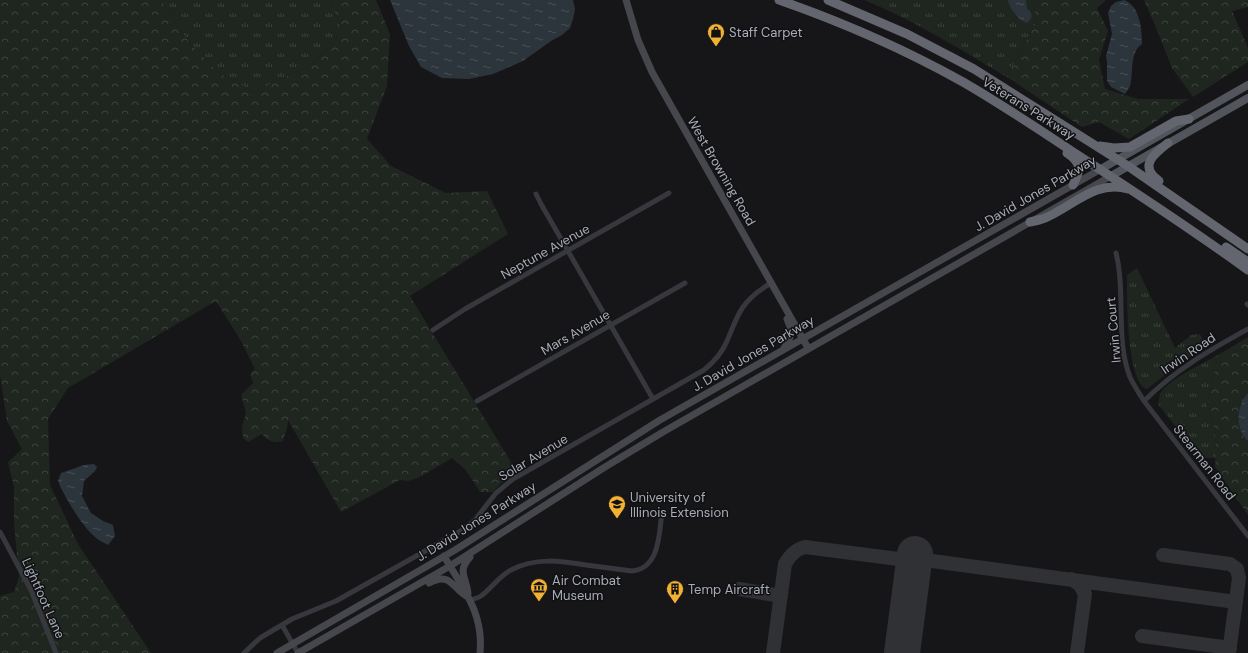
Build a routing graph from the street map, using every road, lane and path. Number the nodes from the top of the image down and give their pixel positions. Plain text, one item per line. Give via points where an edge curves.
1 (626, 0) edge
2 (779, 0) edge
3 (828, 0) edge
4 (1248, 85) edge
5 (1248, 98) edge
6 (1009, 110) junction
7 (1189, 119) junction
8 (1092, 143) junction
9 (1168, 143) junction
10 (1117, 160) junction
11 (1128, 166) junction
12 (1100, 169) junction
13 (1111, 176) junction
14 (1073, 185) junction
15 (670, 193) dead end
16 (536, 194) dead end
17 (1139, 194) junction
18 (1030, 222) junction
19 (1184, 225) junction
20 (1218, 227) junction
21 (1248, 249) edge
22 (568, 251) junction
23 (1116, 253) dead end
24 (1248, 262) edge
25 (1248, 270) edge
26 (685, 283) dead end
27 (771, 283) junction
28 (776, 291) junction
29 (610, 325) junction
30 (1248, 329) edge
31 (432, 330) dead end
32 (803, 338) junction
33 (808, 348) junction
34 (780, 352) junction
35 (653, 399) junction
36 (477, 401) dead end
37 (1144, 401) junction
38 (662, 512) dead end
39 (0, 532) edge
40 (1248, 536) edge
41 (477, 549) junction
42 (444, 556) junction
43 (450, 566) junction
44 (469, 599) junction
45 (374, 610) junction
46 (282, 625) junction
47 (293, 644) junction
48 (56, 653) edge
49 (244, 653) edge
50 (277, 653) edge
51 (298, 653) edge
52 (480, 653) edge

1 - 27 main road, West Browning Road via 638,40 652,72
2 - 6 highway, Veterans Parkway via 898,48 963,82
3 - 8 highway, Veterans Parkway via 940,50 1003,86
4 - 7 main road, J. David Jones Parkway
5 - 9 main road, J. David Jones Parkway
6 - 12 highway, Veterans Parkway
6 - 14 highway via 1015,119 1077,161 1079,171
7 - 8 highway via 1176,121 1130,146 1114,148
7 - 10 main road, J. David Jones Parkway
8 - 10 highway, Veterans Parkway
9 - 11 main road, J. David Jones Parkway
9 - 20 highway via 1150,159 1149,168 1152,176 1209,216
10 - 11 highway, Veterans Parkway
10 - 12 main road, J. David Jones Parkway
11 - 13 main road, J. David Jones Parkway
11 - 20 highway, Veterans Parkway
12 - 13 highway, Veterans Parkway
12 - 14 main road, J. David Jones Parkway
13 - 17 highway, Veterans Parkway
13 - 18 main road, J. David Jones Parkway
14 - 32 main road, J. David Jones Parkway
15 - 22 street, Neptune Avenue
16 - 22 street
17 - 18 highway via 1120,187 1099,189 1044,218
17 - 19 highway, Veterans Parkway
18 - 33 main road, J. David Jones Parkway
19 - 24 highway via 1197,228
19 - 25 highway, Veterans Parkway
20 - 21 highway, Veterans Parkway
22 - 29 street
22 - 31 street, Neptune Avenue
23 - 37 street, Irwin Court via 1120,277 1124,354 1130,376
26 - 29 street, Mars Avenue
27 - 28 main road, West Browning Road
27 - 35 street, Solar Avenue via 761,289 738,314 725,346 713,362 704,370
28 - 32 main road, West Browning Road
28 - 34 main road via 791,331 787,344
29 - 35 street
29 - 36 street, Mars Avenue
30 - 37 street, Irwin Road via 1177,371
32 - 33 main road, West Browning Road
32 - 34 main road, J. David Jones Parkway
33 - 41 main road, J. David Jones Parkway via 605,467
34 - 42 main road, J. David Jones Parkway via 660,420
35 - 46 street, Solar Avenue via 513,479 496,493 474,520 458,532 336,602 302,614
37 - 40 street, Stearman Road
38 - 44 street via 655,554 650,563 640,569 632,571 548,560 537,561 511,570 501,576 481,596
39 - 48 street, Lightfoot Lane via 31,590
41 - 43 main road, J. David Jones Parkway
41 - 44 main road via 463,568
42 - 43 main road
42 - 47 main road, J. David Jones Parkway
43 - 44 main road
43 - 45 main road, J. David Jones Parkway
44 - 45 main road via 448,580 440,578 391,605
44 - 52 main road via 480,628
45 - 51 main road, J. David Jones Parkway
46 - 47 street
46 - 49 street, Solar Avenue via 260,638
47 - 50 main road, J. David Jones Parkway
47 - 51 street

